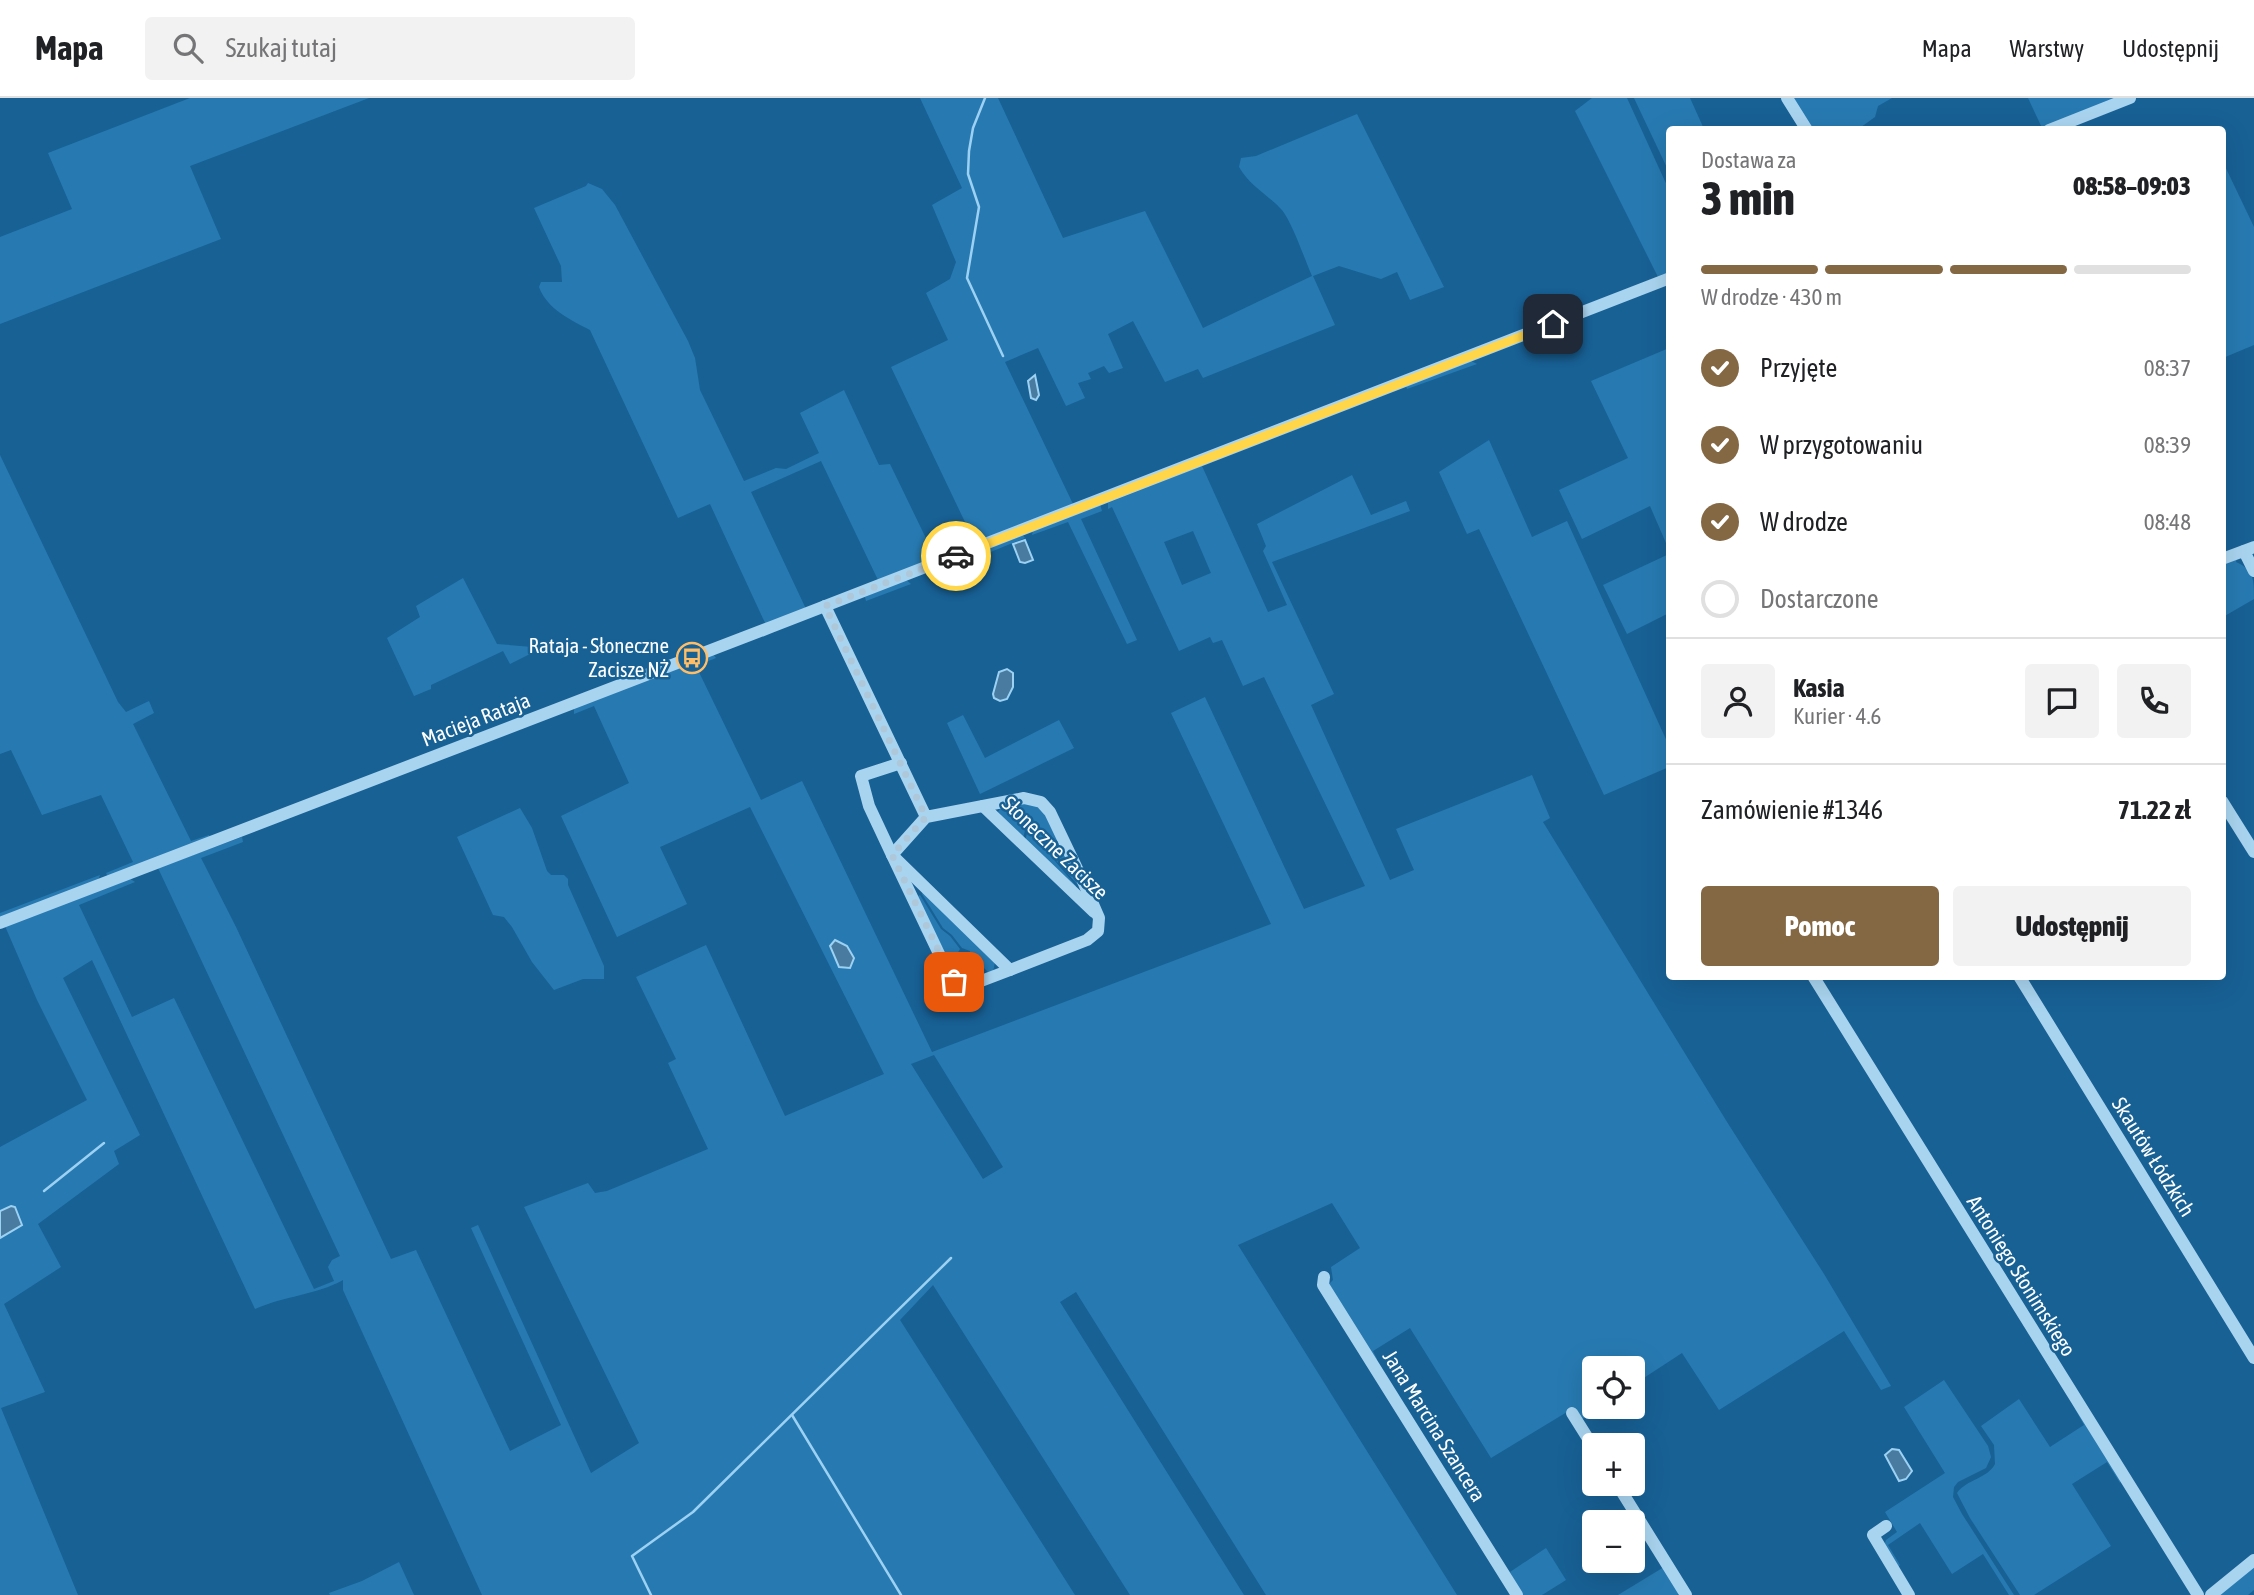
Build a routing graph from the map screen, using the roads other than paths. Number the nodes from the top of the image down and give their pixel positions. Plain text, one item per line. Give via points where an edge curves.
1 (1787, 98) edge
2 (2130, 98) edge
3 (1804, 126) edge
4 (2059, 126) edge
5 (1666, 280) edge
6 (2249, 549) edge
7 (2226, 558) edge
8 (2254, 571) edge
9 (825, 606) junction
10 (901, 764) junction
11 (983, 806) junction
12 (2226, 807) edge
13 (926, 817) junction
14 (2254, 852) edge
15 (892, 855) junction
16 (1100, 918) junction
17 (0, 923) edge
18 (1010, 970) junction
19 (1814, 980) edge
20 (2021, 980) edge
21 (1324, 1277) dead end
22 (2254, 1358) edge
23 (1572, 1413) dead end
24 (1585, 1433) edge
25 (1624, 1496) edge
26 (1886, 1527) dead end
27 (2254, 1560) edge
28 (1517, 1595) edge
29 (1686, 1595) edge
30 (1909, 1595) edge
31 (2197, 1595) edge
32 (2211, 1595) edge

1 - 3 street
2 - 4 street
5 - 9 street, Macieja Rataja
6 - 7 street
6 - 8 street
9 - 10 street
9 - 17 street, Macieja Rataja
10 - 13 street
10 - 15 street, Słoneczne Zacisze via 861,776 869,806
11 - 13 street, Słoneczne Zacisze
11 - 16 street, Słoneczne Zacisze
11 - 16 street, Słoneczne Zacisze via 1027,798 1046,806
12 - 14 street
13 - 15 street
15 - 18 street, Słoneczne Zacisze
15 - 18 street, Słoneczne Zacisze via 954,982 968,986
16 - 18 street, Słoneczne Zacisze via 1098,931 1090,939
19 - 31 street, Antoniego Słonimskiego
20 - 22 street, Skautów Łódzkich
21 - 28 street, Jana Marcina Szancera via 1323,1285
23 - 24 street
25 - 29 street
26 - 30 street via 1873,1535
27 - 32 street

